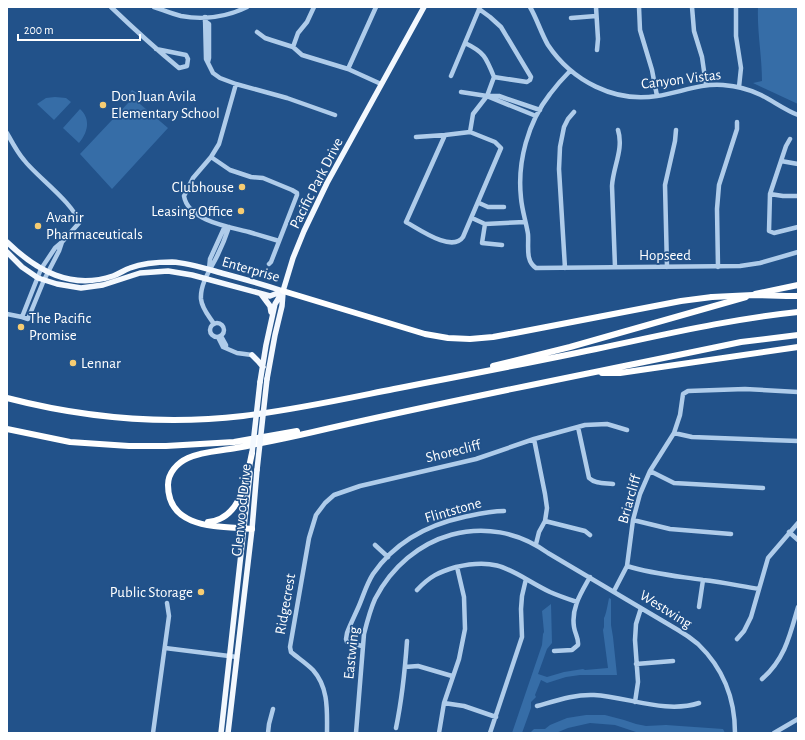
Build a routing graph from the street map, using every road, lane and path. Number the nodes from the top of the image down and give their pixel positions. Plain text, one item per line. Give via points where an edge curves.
1 (111, 7) edge
2 (154, 7) edge
3 (247, 7) edge
4 (314, 7) edge
5 (376, 7) edge
6 (424, 7) edge
7 (530, 7) edge
8 (596, 7) edge
9 (639, 7) edge
10 (692, 7) edge
11 (736, 7) edge
12 (480, 8) edge
13 (596, 16) junction
14 (571, 18) dead end
15 (205, 19) junction
16 (257, 32) dead end
17 (465, 43) junction
18 (294, 46) junction
19 (156, 49) junction
20 (597, 50) dead end
21 (348, 69) junction
22 (570, 71) junction
23 (451, 76) dead end
24 (494, 77) junction
25 (236, 84) junction
26 (381, 84) junction
27 (706, 85) junction
28 (739, 87) junction
29 (461, 92) dead end
30 (487, 96) junction
31 (658, 96) junction
32 (540, 110) junction
33 (574, 112) dead end
34 (335, 115) dead end
35 (798, 115) edge
36 (536, 116) junction
37 (737, 122) dead end
38 (618, 130) dead end
39 (676, 130) dead end
40 (470, 132) junction
41 (7, 133) edge
42 (445, 135) junction
43 (416, 137) dead end
44 (790, 139) dead end
45 (211, 157) junction
46 (781, 161) junction
47 (798, 164) edge
48 (770, 194) junction
49 (798, 196) edge
50 (479, 203) junction
51 (504, 207) dead end
52 (472, 218) junction
53 (525, 222) junction
54 (485, 224) junction
55 (227, 227) junction
56 (798, 227) edge
57 (280, 241) junction
58 (7, 242) edge
59 (62, 242) junction
60 (502, 245) dead end
61 (7, 252) edge
62 (798, 252) edge
63 (269, 264) dead end
64 (615, 267) junction
65 (667, 267) junction
66 (718, 267) junction
67 (565, 268) junction
68 (41, 269) junction
69 (209, 269) junction
70 (48, 272) junction
71 (205, 278) junction
72 (41, 279) junction
73 (798, 285) edge
74 (283, 291) junction
75 (261, 294) junction
76 (798, 296) edge
77 (798, 312) edge
78 (7, 314) edge
79 (22, 316) junction
80 (272, 316) junction
81 (214, 324) junction
82 (798, 335) edge
83 (220, 336) junction
84 (798, 348) edge
85 (265, 350) junction
86 (252, 355) junction
87 (263, 367) junction
88 (590, 373) junction
89 (260, 382) joint
90 (404, 387) junction
91 (798, 392) edge
92 (7, 398) edge
93 (357, 421) junction
94 (578, 427) junction
95 (7, 429) edge
96 (627, 430) dead end
97 (674, 434) junction
98 (534, 439) junction
99 (798, 441) edge
100 (252, 453) joint
101 (650, 471) junction
102 (249, 472) junction
103 (613, 484) dead end
104 (762, 488) dead end
105 (504, 511) dead end
106 (633, 520) junction
107 (192, 521) junction
108 (545, 521) junction
109 (798, 523) edge
110 (244, 528) junction
111 (252, 529) junction
112 (790, 532) junction
113 (731, 534) dead end
114 (590, 535) dead end
115 (309, 538) joint
116 (798, 540) edge
117 (536, 544) junction
118 (375, 546) dead end
119 (388, 557) junction
120 (627, 566) junction
121 (457, 567) junction
122 (590, 577) junction
123 (526, 579) junction
124 (703, 580) junction
125 (759, 589) junction
126 (417, 590) dead end
127 (614, 591) junction
128 (577, 602) junction
129 (167, 603) dead end
130 (699, 607) dead end
131 (798, 607) edge
132 (641, 608) junction
133 (737, 639) dead end
134 (407, 641) dead end
135 (362, 646) junction
136 (165, 648) junction
137 (554, 651) dead end
138 (229, 656) junction
139 (236, 657) junction
140 (673, 661) dead end
141 (636, 664) junction
142 (405, 667) junction
143 (452, 676) junction
144 (762, 679) dead end
145 (635, 702) junction
146 (444, 703) junction
147 (700, 703) dead end
148 (537, 706) dead end
149 (273, 709) dead end
150 (496, 717) junction
151 (798, 719) edge
152 (396, 728) dead end
153 (153, 733) edge
154 (221, 733) edge
155 (228, 733) edge
156 (268, 733) edge
157 (327, 733) edge
158 (356, 733) edge
159 (439, 733) edge
160 (490, 733) edge
161 (736, 733) edge
162 (774, 733) edge

1 - 19 street
2 - 15 street via 180,16
3 - 15 street via 223,16
4 - 18 street via 308,22 298,33
5 - 21 street
6 - 26 main road, Pacific Park Drive
7 - 22 street, Canyon Vistas via 547,44
8 - 13 street
9 - 31 street via 640,30
10 - 27 street via 694,31 702,57
11 - 28 street via 736,36 741,68
12 - 17 street
12 - 24 street via 501,27 531,77 527,82
13 - 14 street
13 - 20 street
15 - 25 street via 206,59 213,73
16 - 18 street via 264,38
17 - 23 street
17 - 24 street via 482,53
18 - 21 street via 302,55
19 - 19 street via 179,68 187,66 186,55
21 - 26 street
22 - 31 street, Canyon Vistas via 582,80 609,92 634,97
22 - 32 street via 549,94
24 - 30 street
25 - 34 street
25 - 45 street via 219,144
26 - 74 main road, Pacific Park Drive via 304,231
27 - 28 street, Canyon Vistas
27 - 31 street, Canyon Vistas
28 - 35 street, Canyon Vistas via 761,95
29 - 30 street
30 - 32 street via 499,96
30 - 36 street
30 - 40 street via 473,114
32 - 36 street
33 - 67 street via 564,126 560,147
36 - 53 street via 529,133 520,179
37 - 66 street via 737,130 719,185
38 - 64 street via 621,138 620,148 612,177
39 - 65 street via 665,185
40 - 42 street
40 - 50 street via 495,142 501,148
41 - 59 street via 24,160 78,216 79,223
42 - 43 street
42 - 52 street via 406,222 442,241 450,242 462,239
44 - 46 street
45 - 55 street via 189,185 184,196 185,202 196,214
45 - 57 street via 230,170 263,178 298,193
46 - 47 street
46 - 48 street
48 - 49 street
48 - 56 street via 769,231 774,233
50 - 51 street via 488,208
50 - 52 street
52 - 54 street
53 - 54 street
53 - 67 street, Hopseed via 532,265 536,268
54 - 60 street via 482,243
55 - 57 street
55 - 69 street via 210,259
57 - 63 street
58 - 68 main road, Enterprise
59 - 68 street
59 - 70 street
61 - 72 main road, Enterprise via 22,267
62 - 66 street, Hopseed via 760,263
64 - 65 street, Hopseed
64 - 67 street, Hopseed
65 - 66 street, Hopseed
68 - 70 main road, Enterprise
68 - 72 street
69 - 70 main road, Enterprise via 172,262 150,263 129,268 103,279 82,282
69 - 71 street
69 - 74 main road, Enterprise
70 - 72 street
71 - 72 main road, Enterprise via 168,270 140,273 103,286 81,288
71 - 75 main road, Enterprise
71 - 81 street via 201,299
72 - 79 street
72 - 79 street via 28,319
73 - 90 highway via 768,291 570,347
74 - 75 main road, Enterprise via 270,296
74 - 76 highway, bridge via 411,331 448,338 500,336 712,297
74 - 80 main road, Pacific Park Drive via 275,304
74 - 111 main road, Glenwood Drive, bridge via 267,379
75 - 80 main road via 270,306
77 - 90 highway via 705,326
78 - 79 street
80 - 85 main road, Pacific Park Drive
81 - 83 street via 223,327 224,331
81 - 83 street via 210,328 210,333 213,336
82 - 88 highway via 741,342
83 - 86 street via 226,348
84 - 88 highway via 620,373
85 - 86 main road
85 - 87 main road, Pacific Park Drive
86 - 87 main road
87 - 89 main road, Pacific Park Drive
88 - 93 highway
89 - 100 main road, Glenwood Drive, bridge
90 - 92 highway via 242,416 170,420 110,417
91 - 97 street, Briarcliff via 770,389 688,391 683,394
93 - 95 highway via 234,442 166,446 70,442
93 - 107 highway via 203,453 179,463 171,473 168,489 179,514
94 - 96 street, Shorecliff via 585,424 607,424
94 - 98 street, Shorecliff
94 - 103 street via 589,478 596,483
97 - 99 street
97 - 101 street, Briarcliff
98 - 108 street via 547,508
98 - 115 street, Shorecliff via 476,459 360,486 334,495 316,515
100 - 102 highway
101 - 104 street via 674,483
101 - 106 street, Briarcliff
102 - 107 highway via 235,508 215,521
102 - 110 main road, Glenwood Drive
105 - 119 street, Flintstone via 490,511 430,526 404,542
106 - 113 street via 670,529
106 - 120 street, Briarcliff
107 - 110 highway
108 - 114 street via 585,531
108 - 117 street
109 - 112 street
110 - 111 highway
110 - 138 main road, Glenwood Drive
111 - 139 main road, Glenwood Drive
112 - 116 street
112 - 125 street via 768,558
115 - 157 street, Ridgecrest via 290,650 312,669 324,689 327,700
117 - 122 street, Westwing
117 - 135 street, Eastwing via 509,534 480,530 460,532 431,542 399,566 383,586 367,620
118 - 119 street
119 - 135 street, Flintstone via 373,574 347,633 347,642
120 - 124 street
120 - 127 street, Briarcliff
121 - 123 street via 471,564 498,565
121 - 126 street via 431,576
121 - 143 street via 464,597 464,640
122 - 127 street, Westwing
122 - 128 street
123 - 128 street via 552,593
123 - 150 street via 521,602 522,637
124 - 125 street
124 - 130 street
125 - 133 street via 751,617
127 - 132 street, Westwing
128 - 137 street via 573,618 578,646 572,650
129 - 136 street via 169,616
131 - 144 street via 783,654 771,672
132 - 141 street via 636,624
132 - 161 street, Westwing via 697,643 712,659 723,676 730,694
134 - 142 street
135 - 158 street, Eastwing
136 - 138 street
136 - 153 street
138 - 139 street
138 - 154 main road, Glenwood Drive
139 - 155 main road, Glenwood Drive
140 - 141 street
141 - 145 street via 638,682
142 - 143 street via 418,666
142 - 152 street
143 - 146 street
145 - 147 street via 690,706
145 - 148 street via 592,694
146 - 150 street via 464,706
146 - 159 street
149 - 156 street
150 - 160 street
151 - 162 street

